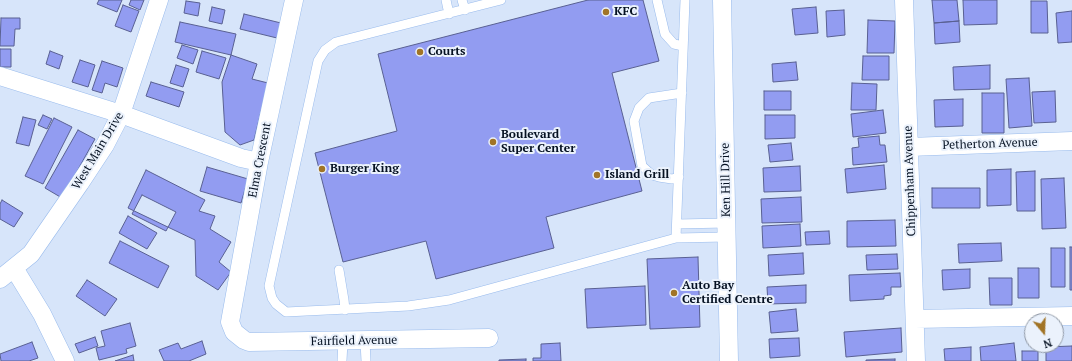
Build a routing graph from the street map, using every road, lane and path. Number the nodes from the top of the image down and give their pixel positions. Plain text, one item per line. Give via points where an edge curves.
1 (159, 0) edge
2 (294, 0) edge
3 (446, 0) edge
4 (462, 0) edge
5 (501, 0) edge
6 (657, 0) edge
7 (685, 0) edge
8 (722, 0) edge
9 (904, 0) edge
10 (464, 10) junction
11 (449, 14) junction
12 (683, 46) junction
13 (0, 76) edge
14 (682, 93) junction
15 (121, 114) junction
16 (1072, 141) edge
17 (908, 147) junction
18 (259, 162) junction
19 (679, 177) junction
20 (676, 224) junction
21 (727, 230) junction
22 (676, 238) junction
23 (14, 268) junction
24 (339, 270) dead end
25 (0, 279) edge
26 (345, 310) junction
27 (1072, 316) edge
28 (915, 318) junction
29 (230, 322) joint
30 (489, 338) dead end
31 (343, 341) junction
32 (365, 341) junction
33 (65, 361) edge
34 (342, 361) edge
35 (366, 361) edge
36 (729, 361) edge
37 (916, 361) edge

1 - 15 street, West Main Drive
2 - 18 street, Elma Crescent
3 - 11 lane
4 - 10 lane
5 - 10 lane
6 - 12 lane via 665,34 674,44
7 - 12 lane
8 - 21 street, Ken Hill Drive
9 - 17 street, Chippenham Avenue
10 - 11 lane
11 - 26 lane via 336,42 325,50 318,61 269,286 276,304 286,312
12 - 14 lane
13 - 15 street
14 - 19 lane
14 - 19 lane via 649,98 639,108 634,121 642,166 652,175 672,179
15 - 18 street via 241,158
15 - 23 street, West Main Drive via 105,145 31,254
16 - 17 street, Petherton Avenue
17 - 28 street, Chippenham Avenue
18 - 29 street, Elma Crescent
19 - 20 lane
20 - 21 lane
20 - 22 lane
21 - 22 lane
21 - 36 street, Ken Hill Drive
22 - 26 lane via 449,300 408,306
23 - 25 street, West Main Drive
23 - 33 street via 42,314
24 - 26 lane
27 - 28 street
28 - 37 street, Chippenham Avenue
29 - 31 street, Fairfield Avenue via 234,332 249,342
30 - 32 street, Fairfield Avenue
31 - 32 street, Fairfield Avenue
31 - 34 lane
32 - 35 lane

